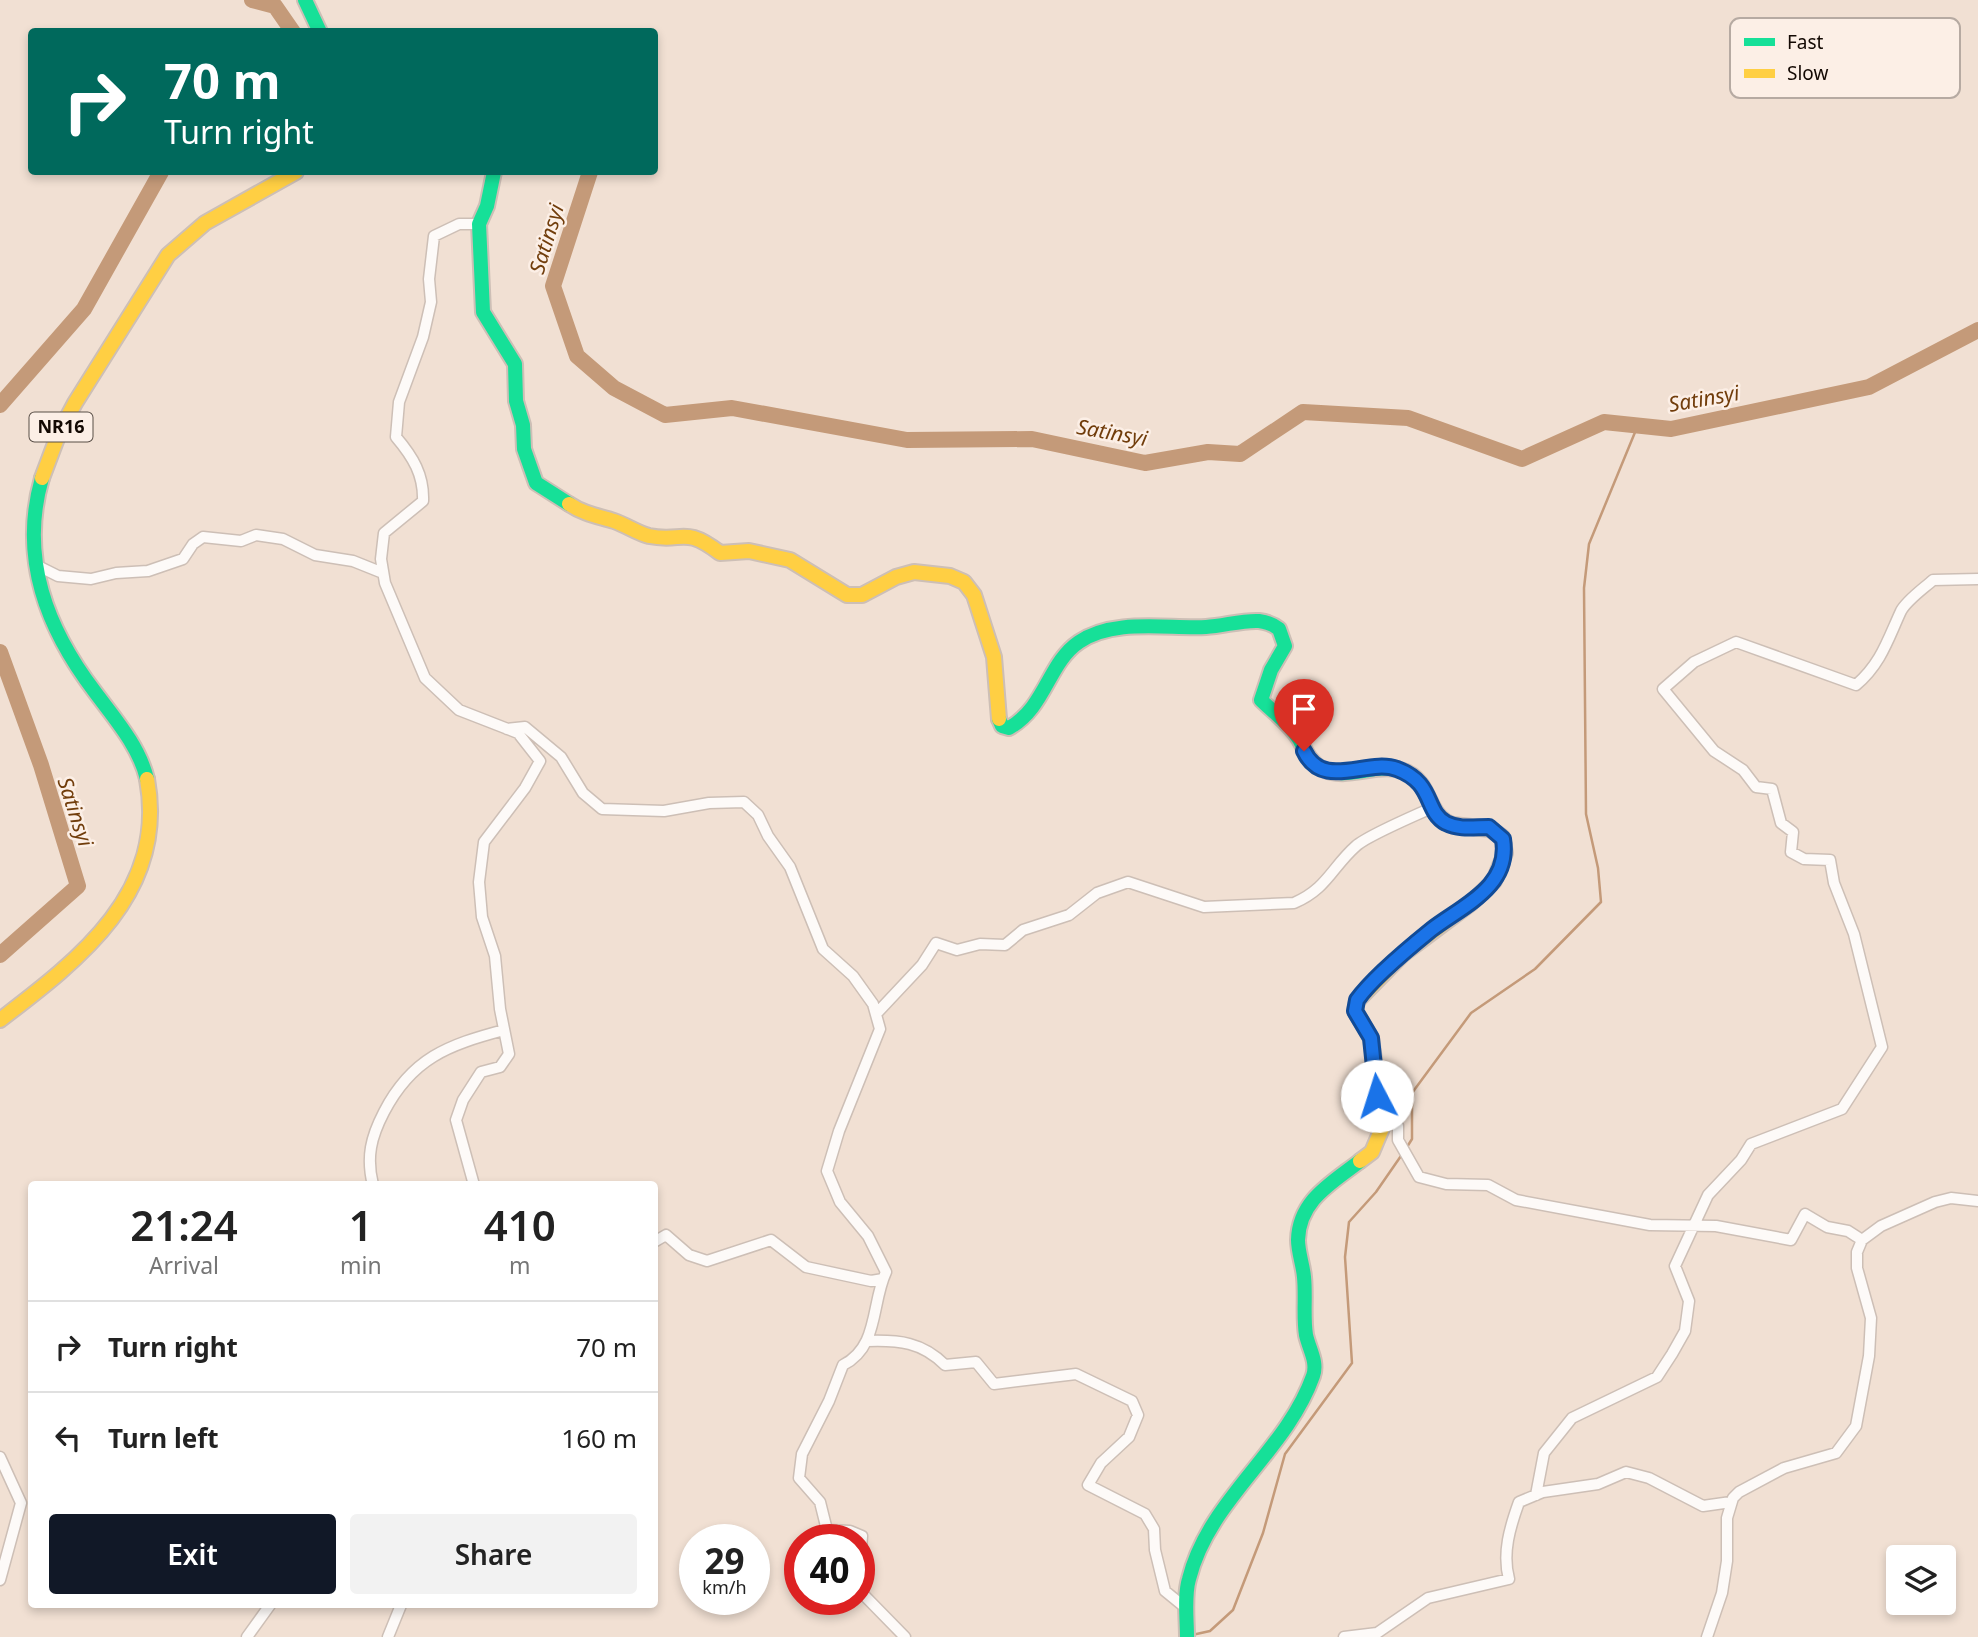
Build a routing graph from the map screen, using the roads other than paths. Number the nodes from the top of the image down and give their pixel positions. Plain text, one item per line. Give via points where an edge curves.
1 (305, 0) edge
2 (318, 28) edge
3 (292, 175) edge
4 (493, 175) edge
5 (479, 224) junction
6 (36, 565) junction
7 (383, 573) junction
8 (1978, 579) edge
9 (507, 729) junction
10 (1434, 807) junction
11 (876, 1014) junction
12 (0, 1020) edge
13 (504, 1030) junction
14 (1381, 1108) junction
15 (372, 1181) edge
16 (473, 1181) edge
17 (1978, 1201) edge
18 (1696, 1224) junction
19 (658, 1240) edge
20 (1862, 1240) junction
21 (883, 1279) junction
22 (868, 1341) junction
23 (0, 1457) edge
24 (1536, 1495) junction
25 (1731, 1502) junction
26 (826, 1524) edge
27 (0, 1580) edge
28 (875, 1606) edge
29 (268, 1608) edge
30 (400, 1608) edge
31 (1187, 1609) junction
32 (247, 1637) edge
33 (388, 1637) edge
34 (905, 1637) edge
35 (1187, 1637) edge
36 (1344, 1637) edge
37 (1707, 1637) edge

1 - 2 street
3 - 6 street, NR16 via 183,238 158,267 67,417 44,464 32,528
4 - 5 street
5 - 7 street via 459,224 434,236 430,302 423,337 399,402 396,437 424,481 423,501 384,533
5 - 10 street via 483,312 515,364 524,449 536,483 558,499 582,513 650,536 683,535 699,538 720,553 756,552 790,560 848,595 862,595 914,572 964,582 985,625 996,663 998,718 1009,729 1049,688 1071,650 1094,635 1155,626 1267,622 1279,629 1285,646 1261,700 1294,731 1307,758 1318,768 1345,773 1385,767 1400,770 1420,781
6 - 7 street via 58,576 91,579 148,571 183,559 203,537 241,541 256,535 283,539 315,555 353,561
6 - 12 street, NR16 via 43,603 54,628 145,769 151,830 137,880 97,939 72,965
7 - 9 street via 425,678 459,710
8 - 18 street via 1933,580 1902,608 1871,673 1856,685 1736,642 1693,662 1663,689 1714,751 1743,770 1756,787 1772,789 1781,823 1793,832 1791,852 1804,859 1830,860 1882,1047 1842,1109 1751,1144 1708,1195
9 - 11 street via 525,727 542,739 561,757 583,793 602,809 664,811 744,802 758,815 790,867 822,949 853,976
9 - 13 street via 518,733 540,761 526,788 484,842 482,917 495,956
10 - 11 street via 1358,844 1334,875 1294,903 1204,907 1128,882 1097,893 1069,915 1023,930 1005,944 957,950 936,943 922,965
10 - 14 street via 1449,824 1495,830 1503,839 1503,861 1478,898 1424,936 1357,1000 1355,1011 1372,1044
11 - 21 street via 880,1029 827,1171 840,1202 874,1248 886,1272
13 - 15 street via 457,1043 427,1059 402,1081 371,1140 368,1164
13 - 16 street via 509,1054 500,1067 481,1072 456,1120
14 - 18 street via 1398,1126 1398,1140 1419,1177 1446,1184 1488,1185 1516,1199 1650,1225
14 - 31 street via 1383,1126 1372,1152 1317,1195 1303,1212 1298,1241 1314,1374 1295,1413 1210,1527 1188,1580
17 - 20 street via 1951,1198 1935,1202 1881,1226
18 - 20 street via 1791,1240 1805,1214
18 - 24 street via 1675,1266 1689,1301 1685,1331 1672,1354 1657,1377 1572,1418 1544,1453
19 - 21 street via 666,1235 689,1255 707,1261 771,1240 806,1267 871,1281
20 - 25 street via 1856,1260 1871,1318 1856,1426 1836,1453 1784,1468 1739,1492
21 - 22 street
22 - 26 street via 855,1358 843,1364 802,1454 799,1478 820,1502
22 - 31 street via 905,1340 945,1365 976,1362 995,1384 1076,1374 1132,1401 1138,1415 1129,1437 1101,1463 1088,1485 1145,1514 1154,1529 1166,1591
23 - 27 street via 21,1503
24 - 25 street via 1598,1484 1626,1472 1649,1478 1703,1506
24 - 36 street via 1519,1502 1511,1524 1505,1565 1509,1579 1428,1598 1377,1633
25 - 37 street via 1722,1593
28 - 34 street
29 - 32 street
30 - 33 street
31 - 35 street

